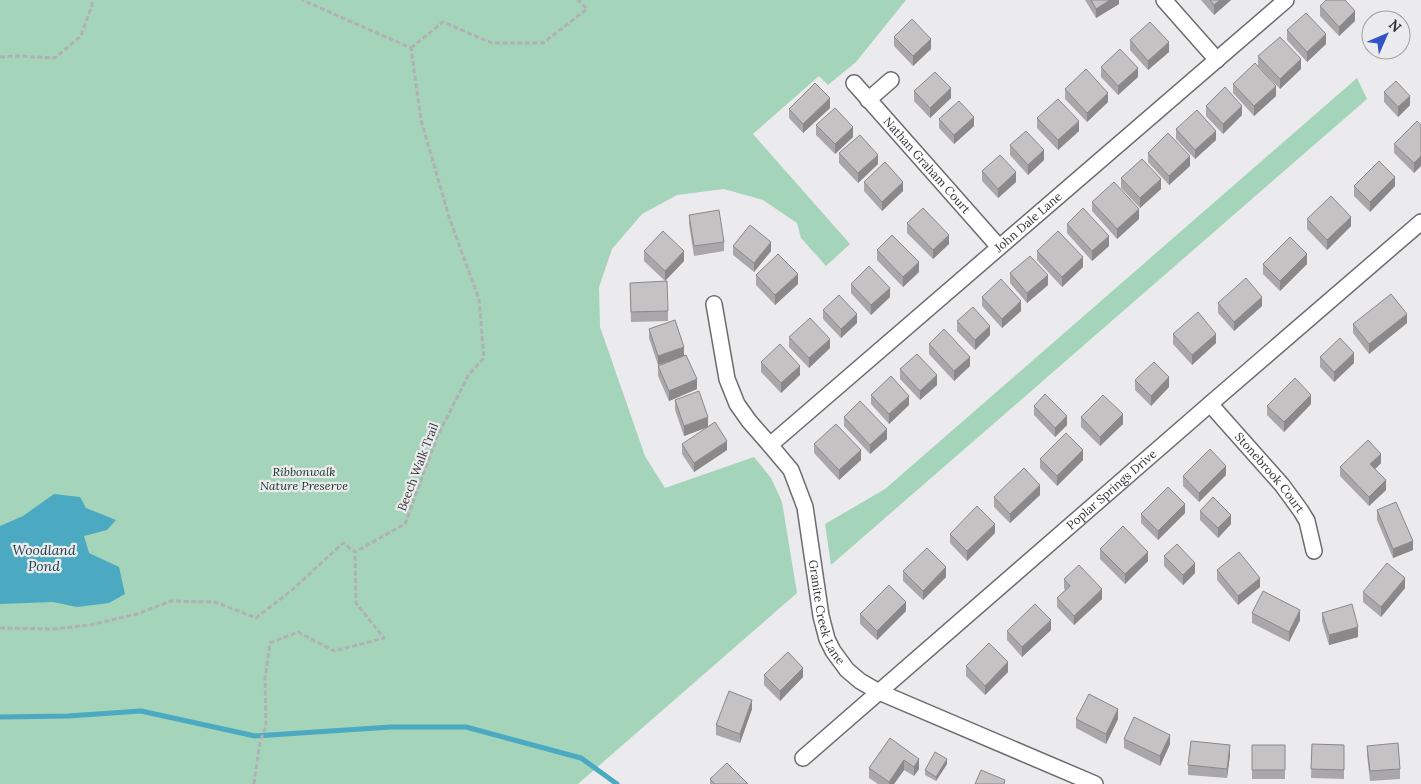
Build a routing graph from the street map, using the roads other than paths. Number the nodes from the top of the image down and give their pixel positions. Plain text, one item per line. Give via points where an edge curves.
1 (1164, 0) edge
2 (1286, 0) edge
3 (1217, 60) junction
4 (891, 80) dead end
5 (854, 84) dead end
6 (868, 100) junction
7 (1421, 222) edge
8 (999, 247) junction
9 (714, 304) dead end
10 (1210, 404) junction
11 (770, 444) junction
12 (1314, 551) dead end
13 (879, 692) junction
14 (803, 758) dead end
15 (1095, 784) edge

1 - 3 street
2 - 3 street, John Dale Lane
3 - 8 street, John Dale Lane
4 - 6 street
5 - 6 street, Nathan Graham Court
6 - 8 street, Nathan Graham Court
7 - 10 street, Poplar Springs Drive
8 - 11 street, John Dale Lane
9 - 11 street, Granite Creek Lane via 727,379 737,404
10 - 12 street, Stonebrook Court via 1301,511 1307,521
10 - 13 street, Poplar Springs Drive
11 - 13 street, Granite Creek Lane via 791,470 805,507 827,639 847,670
13 - 14 street, Poplar Springs Drive
13 - 15 street, Granite Creek Lane

